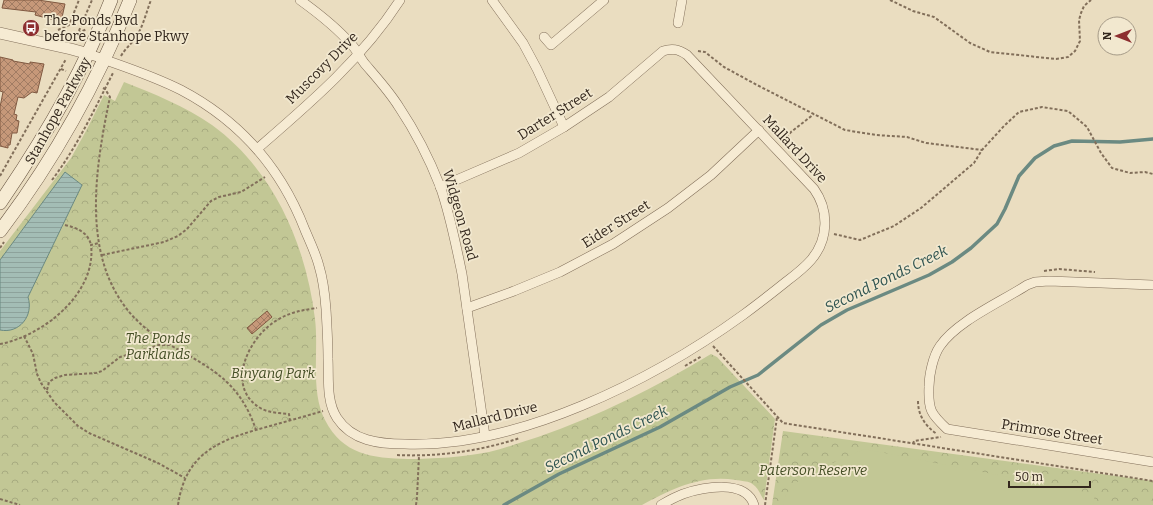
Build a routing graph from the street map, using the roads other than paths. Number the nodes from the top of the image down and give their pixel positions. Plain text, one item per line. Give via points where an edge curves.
1 (111, 0) edge
2 (130, 0) edge
3 (300, 0) edge
4 (400, 0) edge
5 (492, 0) edge
6 (604, 0) edge
7 (682, 0) edge
8 (678, 23) dead end
9 (0, 33) edge
10 (544, 36) dead end
11 (673, 49) joint
12 (358, 53) junction
13 (89, 54) junction
14 (105, 60) junction
15 (564, 127) junction
16 (758, 130) junction
17 (257, 149) junction
18 (440, 187) junction
19 (0, 203) edge
20 (0, 230) edge
21 (1153, 285) edge
22 (467, 308) junction
23 (485, 436) junction
24 (1153, 462) edge
25 (752, 501) edge
26 (661, 505) edge

1 - 13 main road, Stanhope Parkway
2 - 14 main road, Stanhope Parkway
3 - 12 street, Widgeon Road via 327,21
4 - 12 street, Muscovy Drive
5 - 15 street via 534,62
6 - 10 street via 551,45
7 - 8 street
9 - 13 street
11 - 15 street, Darter Street via 663,51 609,97
11 - 16 street, Mallard Drive via 687,55
12 - 17 street, Muscovy Drive via 325,89
12 - 18 street, Widgeon Road via 399,107 429,160
13 - 14 street, Mallard Drive
13 - 19 main road, Stanhope Parkway via 57,115
14 - 17 street, Mallard Drive via 172,86 195,98 240,131
14 - 20 main road, Stanhope Parkway via 70,128 29,192
15 - 18 street, Darter Street via 519,153
16 - 22 street, Eider Street via 711,175 668,208 619,240 560,272
16 - 23 street, Mallard Drive via 820,197 825,224 821,243 812,258 778,289 739,318 660,367 572,409 528,425
17 - 23 street, Mallard Drive via 279,177 299,215 320,267 326,308 328,384 336,416 349,431 379,443 416,445
18 - 22 street, Widgeon Road via 457,248
21 - 24 street, Primrose Street via 1076,282 1035,282 1027,285 949,335 939,347 929,377 929,405 945,433
22 - 23 street, Widgeon Road
25 - 26 street via 743,491 714,487 682,494

